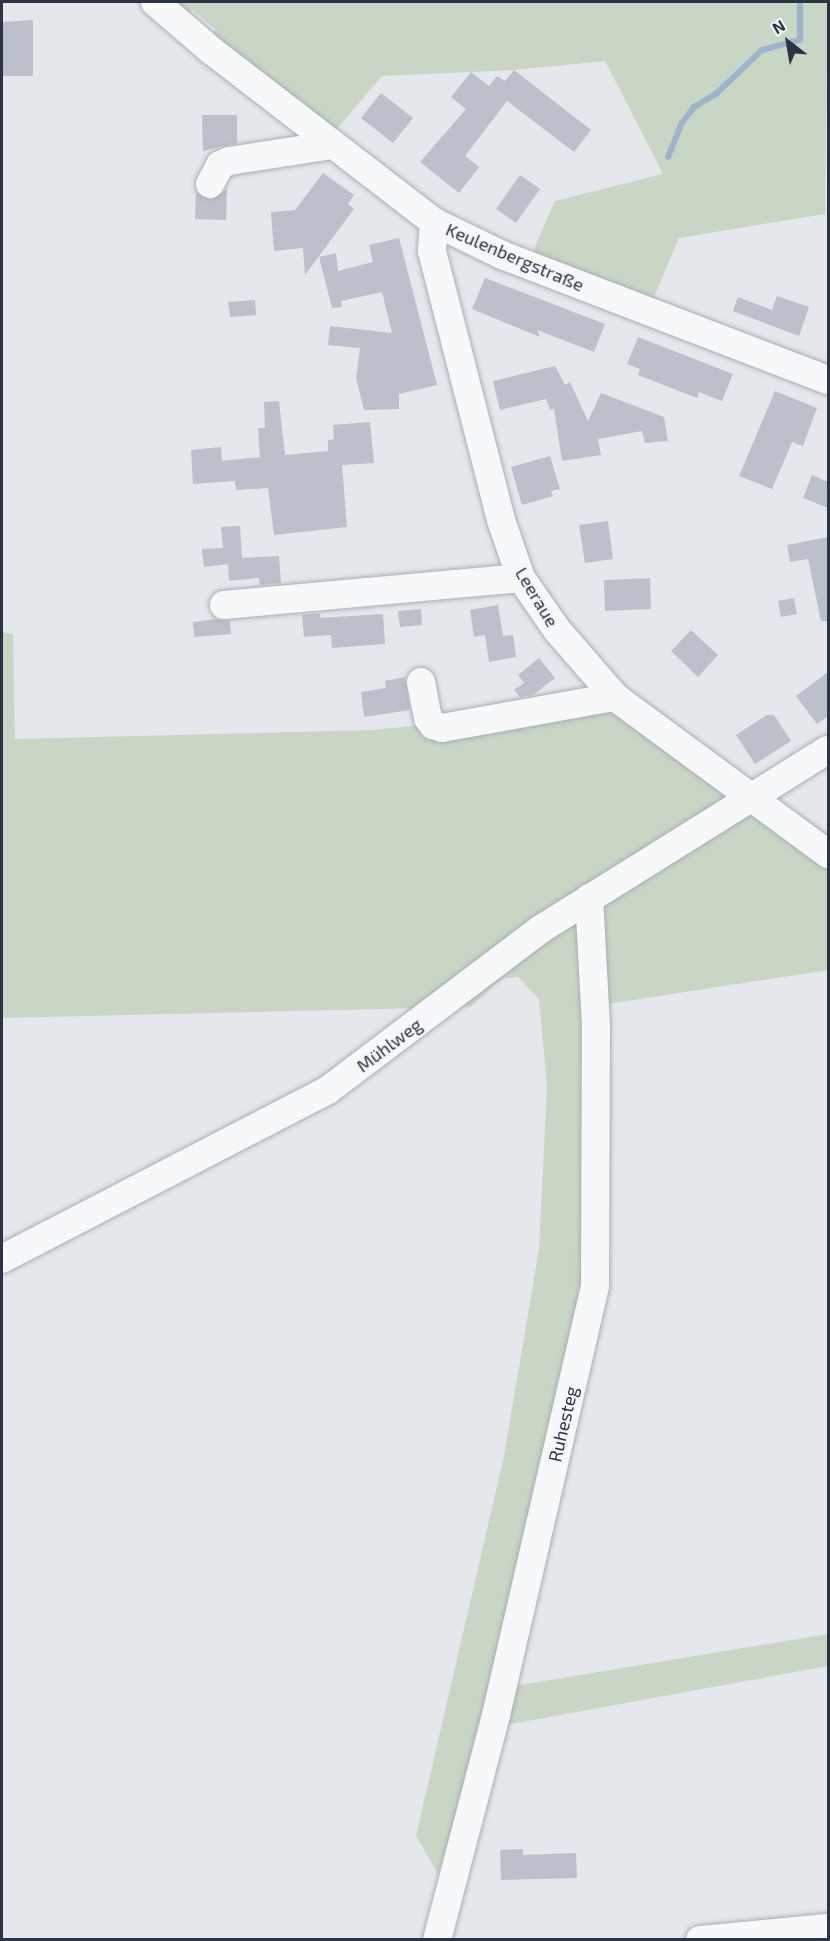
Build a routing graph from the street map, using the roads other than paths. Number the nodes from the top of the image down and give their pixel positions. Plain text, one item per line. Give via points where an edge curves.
1 (155, 2) edge
2 (241, 144) dead end
3 (331, 145) junction
4 (269, 155) junction
5 (210, 184) dead end
6 (434, 222) junction
7 (828, 380) edge
8 (521, 578) junction
9 (224, 605) dead end
10 (421, 682) dead end
11 (615, 697) junction
12 (828, 750) edge
13 (756, 798) junction
14 (828, 854) edge
15 (590, 898) junction
16 (2, 1259) edge
17 (828, 1928) edge
18 (437, 1940) edge
19 (700, 1940) edge

1 - 3 street, Keulenbergstraße
2 - 4 street
3 - 4 street
3 - 6 street, Keulenbergstraße
4 - 5 street via 219,165
6 - 7 street, Keulenbergstraße via 502,255
6 - 8 street, Leeraue via 432,251 501,520
8 - 9 street
8 - 11 street, Leeraue via 557,630
10 - 11 street via 428,718 442,728
11 - 13 street, Leeraue
12 - 13 street, Mühlweg
13 - 14 street, Leeraue
13 - 15 street, Mühlweg
15 - 16 street, Mühlweg via 541,929 328,1090
15 - 18 street, Ruhesteg via 596,1026 595,1286 496,1714
17 - 19 street

